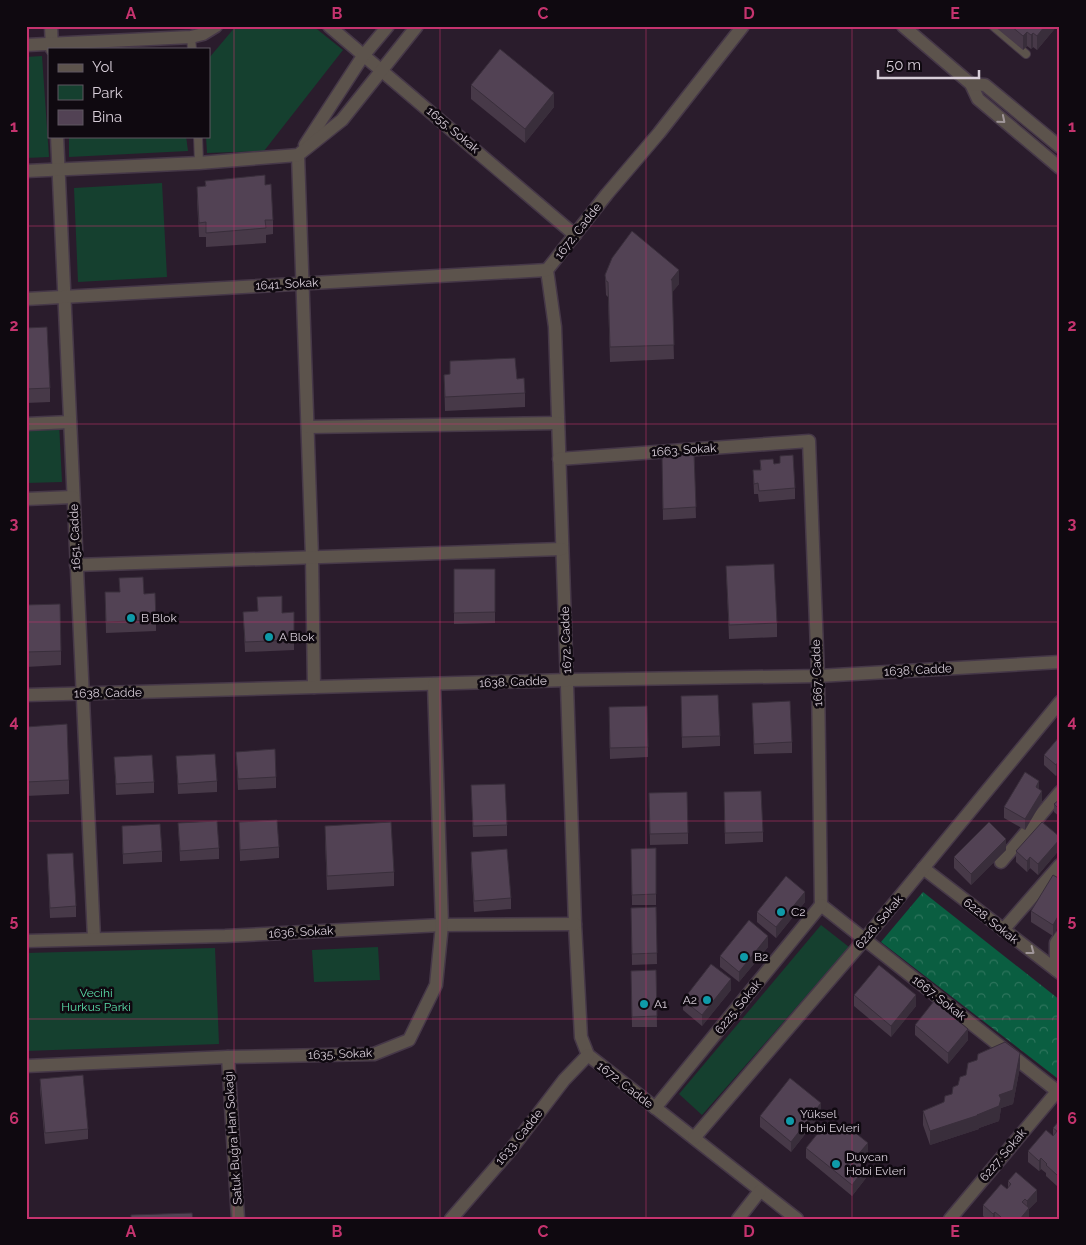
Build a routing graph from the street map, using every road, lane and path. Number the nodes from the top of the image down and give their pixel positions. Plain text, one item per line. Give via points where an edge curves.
1 (51, 26) edge
2 (216, 26) edge
3 (330, 26) edge
4 (388, 26) edge
5 (417, 26) edge
6 (743, 26) edge
7 (903, 26) edge
8 (993, 26) edge
9 (191, 43) edge
10 (26, 45) edge
11 (52, 46) edge
12 (1026, 54) dead end
13 (364, 56) junction
14 (382, 70) junction
15 (971, 84) junction
16 (57, 138) edge
17 (198, 138) edge
18 (1060, 147) edge
19 (298, 156) junction
20 (199, 163) junction
21 (1060, 168) edge
22 (58, 170) junction
23 (26, 171) edge
24 (575, 234) junction
25 (548, 270) junction
26 (303, 283) junction
27 (65, 297) junction
28 (26, 298) edge
29 (70, 422) junction
30 (558, 423) junction
31 (26, 424) edge
32 (308, 427) junction
33 (809, 440) joint
34 (559, 459) junction
35 (73, 497) junction
36 (26, 499) edge
37 (562, 549) junction
38 (312, 557) junction
39 (76, 565) junction
40 (1060, 662) edge
41 (818, 676) junction
42 (568, 680) junction
43 (434, 684) junction
44 (314, 687) junction
45 (81, 694) junction
46 (26, 695) edge
47 (1060, 702) edge
48 (1060, 792) edge
49 (1001, 862) dead end
50 (1060, 865) edge
51 (924, 868) junction
52 (821, 905) junction
53 (575, 924) junction
54 (442, 926) junction
55 (1003, 930) junction
56 (1060, 937) edge
57 (94, 938) junction
58 (864, 940) junction
59 (26, 941) edge
60 (1058, 972) edge
61 (588, 1056) junction
62 (228, 1057) junction
63 (26, 1066) edge
64 (1059, 1090) edge
65 (655, 1108) junction
66 (694, 1138) junction
67 (760, 1191) junction
68 (238, 1219) edge
69 (451, 1219) edge
70 (738, 1219) edge
71 (797, 1219) edge
72 (950, 1219) edge

1 - 11 street
2 - 9 street
3 - 13 street, 1655. Sokak
4 - 13 street
5 - 14 street
6 - 24 street, 1672. Cadde
7 - 15 street
8 - 12 lane
9 - 11 street
10 - 11 street
13 - 14 street, 1655. Sokak
13 - 19 street
14 - 19 street via 342,120
14 - 24 street, 1655. Sokak
15 - 18 street via 985,85
15 -> 21 street via 978,99
16 - 22 street, 1651. Cadde
17 - 20 lane
19 - 20 street
19 - 26 street
20 - 22 street
22 - 23 street
22 - 27 street, 1651. Cadde
24 - 25 street, 1672. Cadde
25 - 26 street, 1641. Sokak
25 - 30 street, 1672. Cadde via 555,327
26 - 27 street, 1641. Sokak
26 - 32 street
27 - 28 street, 1641. Sokak
27 - 29 street, 1651. Cadde
29 - 31 street
29 - 35 street, 1651. Cadde
30 - 32 street
30 - 34 street, 1672. Cadde
32 - 38 street
33 - 34 street, 1663. Sokak
33 - 41 street, 1667. Cadde
34 - 37 street, 1672. Cadde
35 - 36 street
35 - 39 street, 1651. Cadde
37 - 38 street
37 - 42 street, 1672. Cadde
38 - 39 street
38 - 44 street
39 - 45 street, 1651. Cadde
40 - 41 street, 1638. Cadde
41 - 42 street, 1638. Cadde
41 - 52 street, 1667. Cadde
42 - 43 street, 1638. Cadde
42 - 53 street, 1672. Cadde
43 - 44 street, 1638. Cadde
43 - 54 street, 1635. Sokak
44 - 45 street, 1638. Cadde
45 - 46 street, 1638. Cadde
45 - 57 street, 1651. Cadde
47 - 51 street, 6226. Sokak
48 - 49 street
50 - 55 street
51 - 55 street, 6228. Sokak
51 - 58 street, 6226. Sokak
52 - 58 street, 1667. Sokak
52 - 65 street, 6225. Sokak
53 - 54 street, 1636. Sokak
53 - 61 street, 1672. Cadde via 580,1038
54 - 57 street, 1636. Sokak via 225,936
54 - 62 street, 1635. Sokak via 436,986 409,1040 374,1054
55 -> 60 street, 6228. Sokak
56 - 60 street via 1056,943
57 - 59 street, 1636. Sokak
58 - 64 street, 1667. Sokak
58 - 66 street, 6226. Sokak
61 - 65 street, 1672. Cadde
61 - 69 street, 1633. Cadde via 564,1080 509,1152
62 - 63 street, 1635. Sokak
62 - 68 street, Satuk Buğra Han Sokağı
64 - 72 street, 6227. Sokak
65 - 66 street, 1672. Cadde
66 - 67 street, 1672. Cadde
67 - 70 street
67 - 71 street, 1672. Cadde

